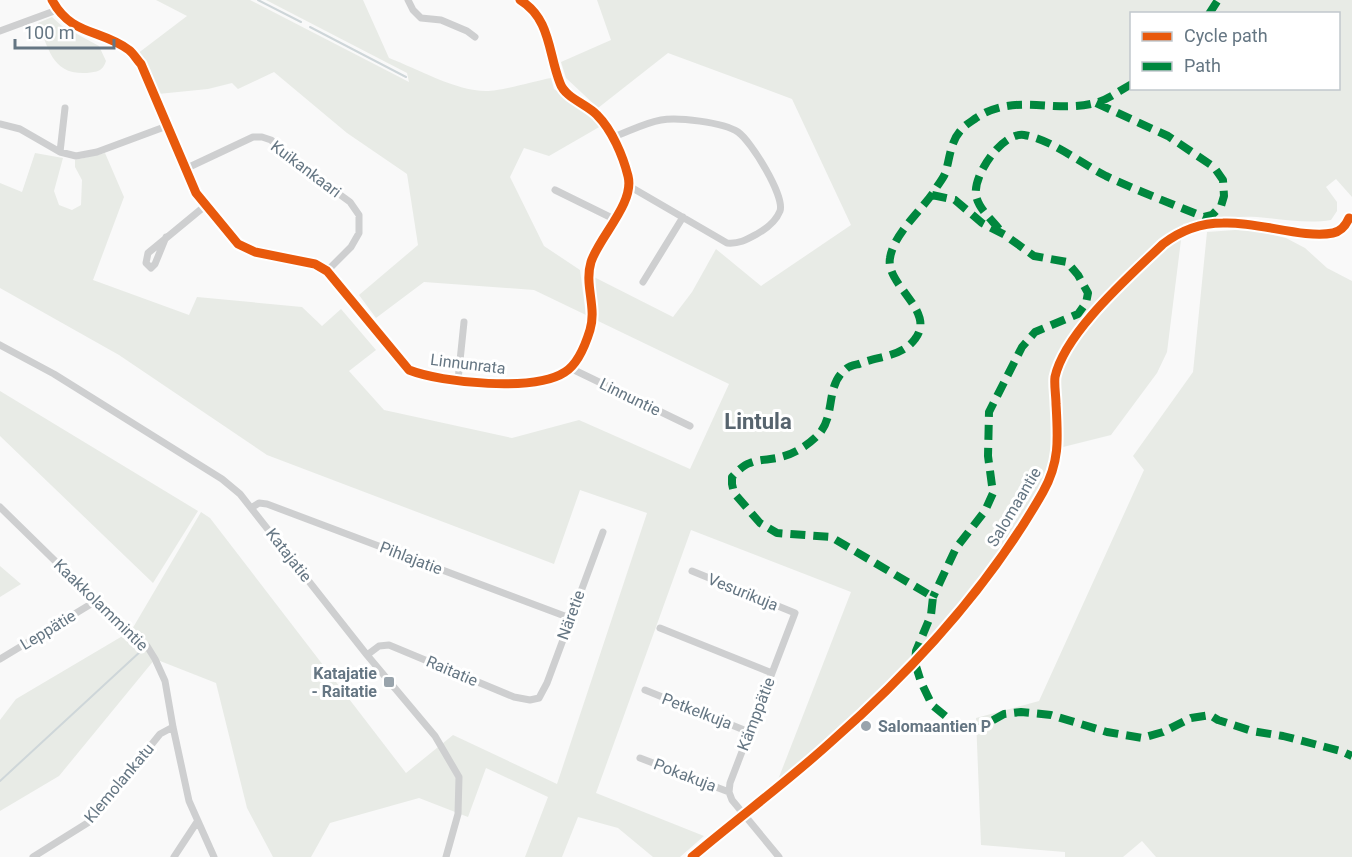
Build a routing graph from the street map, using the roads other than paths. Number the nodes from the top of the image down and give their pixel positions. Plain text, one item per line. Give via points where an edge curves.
1 (52, 0) edge
2 (408, 0) edge
3 (520, 0) edge
4 (57, 10) junction
5 (0, 32) edge
6 (474, 37) dead end
7 (65, 108) dead end
8 (0, 124) edge
9 (167, 126) junction
10 (613, 137) junction
11 (60, 152) junction
12 (185, 169) junction
13 (629, 186) junction
14 (555, 190) dead end
15 (205, 206) junction
16 (683, 217) junction
17 (1349, 218) dead end
18 (614, 219) junction
19 (166, 237) dead end
20 (327, 271) junction
21 (643, 282) dead end
22 (464, 322) dead end
23 (0, 345) edge
24 (570, 368) junction
25 (458, 380) junction
26 (690, 426) dead end
27 (0, 507) edge
28 (251, 508) junction
29 (603, 532) dead end
30 (692, 571) dead end
31 (96, 601) junction
32 (795, 613) joint
33 (570, 618) junction
34 (660, 628) dead end
35 (367, 655) junction
36 (0, 659) edge
37 (772, 674) junction
38 (645, 690) dead end
39 (539, 698) joint
40 (172, 727) junction
41 (749, 732) junction
42 (640, 758) dead end
43 (729, 792) junction
44 (742, 814) junction
45 (197, 822) junction
46 (33, 857) edge
47 (174, 857) edge
48 (214, 857) edge
49 (446, 857) edge
50 (692, 857) edge
51 (779, 857) edge

1 - 4 street
2 - 6 street via 421,18 441,20
3 - 10 street via 544,26 562,88 597,114
4 - 5 street
4 - 9 street via 77,27 131,52 141,64
7 - 11 street
8 - 11 street via 20,129
9 - 11 street via 97,152 76,156
9 - 12 street
10 - 13 street
10 - 16 street via 659,120 725,126 747,140 781,201 774,221 738,244 727,243
12 - 15 street
12 - 20 street, Kuikankaari via 253,137 271,140 350,202 358,215 359,233
13 - 16 street
13 - 18 street
14 - 18 street
15 - 19 street
15 - 20 street via 242,247 315,264
16 - 21 street
17 - 44 street, Salomaantie via 1346,226 1335,233 1245,223 1193,227 1163,244 1127,278 1093,313 1064,356 1055,378 1059,448 1055,465 1012,542 909,670 833,741
18 - 24 street via 592,261 588,275 593,315 580,355
20 - 25 street, Linnunrata via 409,370
22 - 25 street
23 - 28 street, Katajatie via 54,374 222,479
24 - 25 street, Linnunrata via 556,376 514,385
24 - 26 street, Linnuntie
27 - 31 street, Kaakkolammintie
28 - 33 street, Pihlajatie via 267,504
28 - 35 street, Katajatie
29 - 33 street, Näretie
30 - 32 street, Vesurikuja
31 - 36 street, Leppätie
31 - 40 street, Kaakkolammintie via 147,646 155,659 165,681
32 - 37 street, Kämppätie
33 - 39 street, Näretie
34 - 37 street
35 - 39 street, Raitatie via 379,646 389,645 514,697
35 - 49 street, Katajatie via 435,736 459,777 458,814
37 - 41 street, Kämppätie
38 - 41 street, Petkelkuja
40 - 45 street, Kaakkolammintie
40 - 46 street, Klemolankatu via 160,734 89,822
41 - 43 street, Kämppätie
42 - 43 street, Pokakuja
43 - 44 street
44 - 50 street, Salomaantie
44 - 51 street
45 - 47 street
45 - 48 street, Kaakkolammintie

